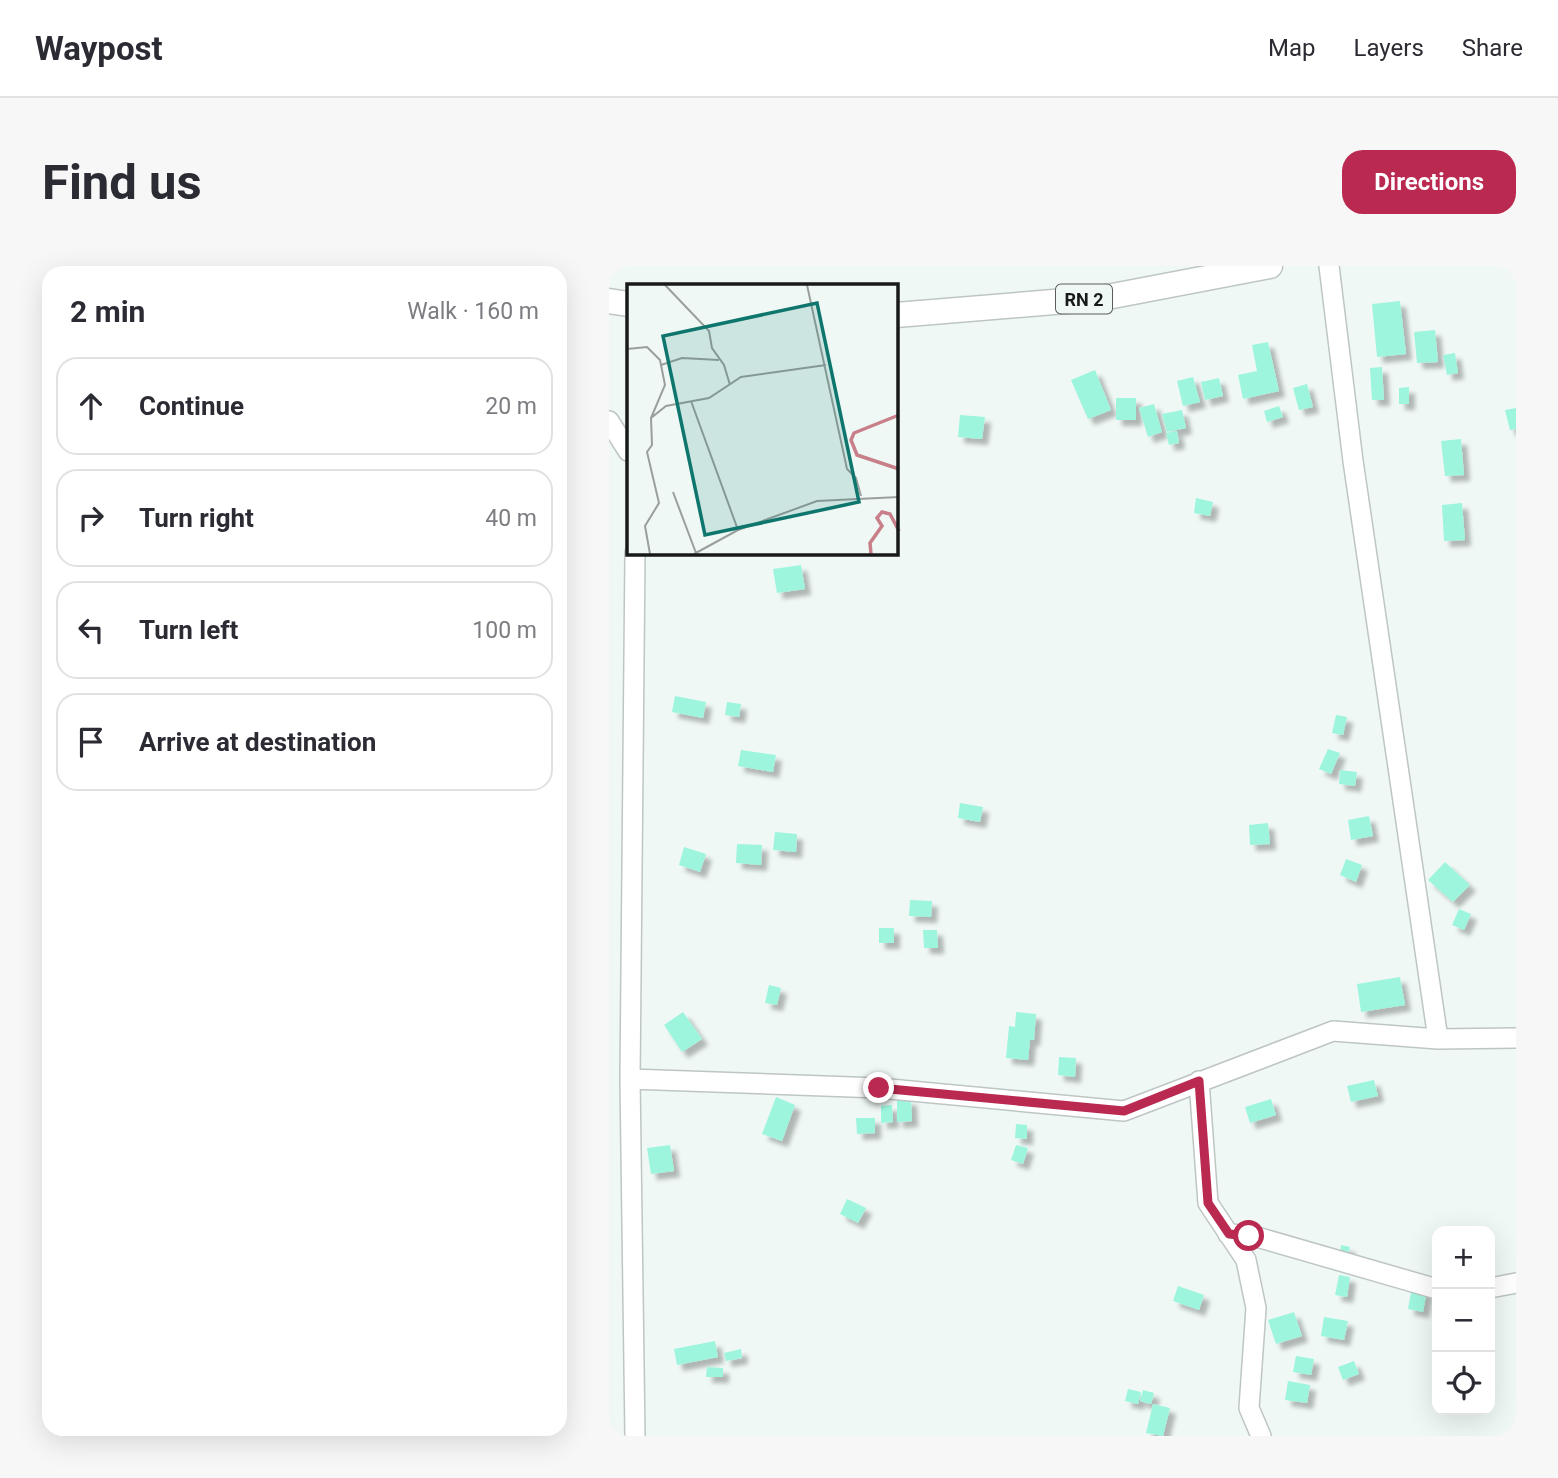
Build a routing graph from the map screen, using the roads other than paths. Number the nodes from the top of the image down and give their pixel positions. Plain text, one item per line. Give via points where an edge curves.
1 (1270, 266) edge
2 (1329, 266) edge
3 (609, 301) edge
4 (627, 304) edge
5 (898, 315) edge
6 (609, 421) edge
7 (627, 449) edge
8 (635, 555) edge
9 (1516, 1038) edge
10 (1438, 1039) junction
11 (630, 1079) junction
12 (1199, 1081) junction
13 (1229, 1234) junction
14 (1516, 1283) edge
15 (1495, 1287) edge
16 (1432, 1288) edge
17 (635, 1436) edge
18 (1261, 1436) edge

1 - 5 main road, RN 2 via 1102,298
2 - 10 street
3 - 4 main road
6 - 7 street
8 - 11 street
9 - 10 street
10 - 12 street via 1333,1031
11 - 12 street via 879,1088 1124,1111
11 - 17 street
12 - 13 street via 1208,1203
13 - 16 street
13 - 18 street via 1246,1260 1256,1308 1249,1408
14 - 15 street

